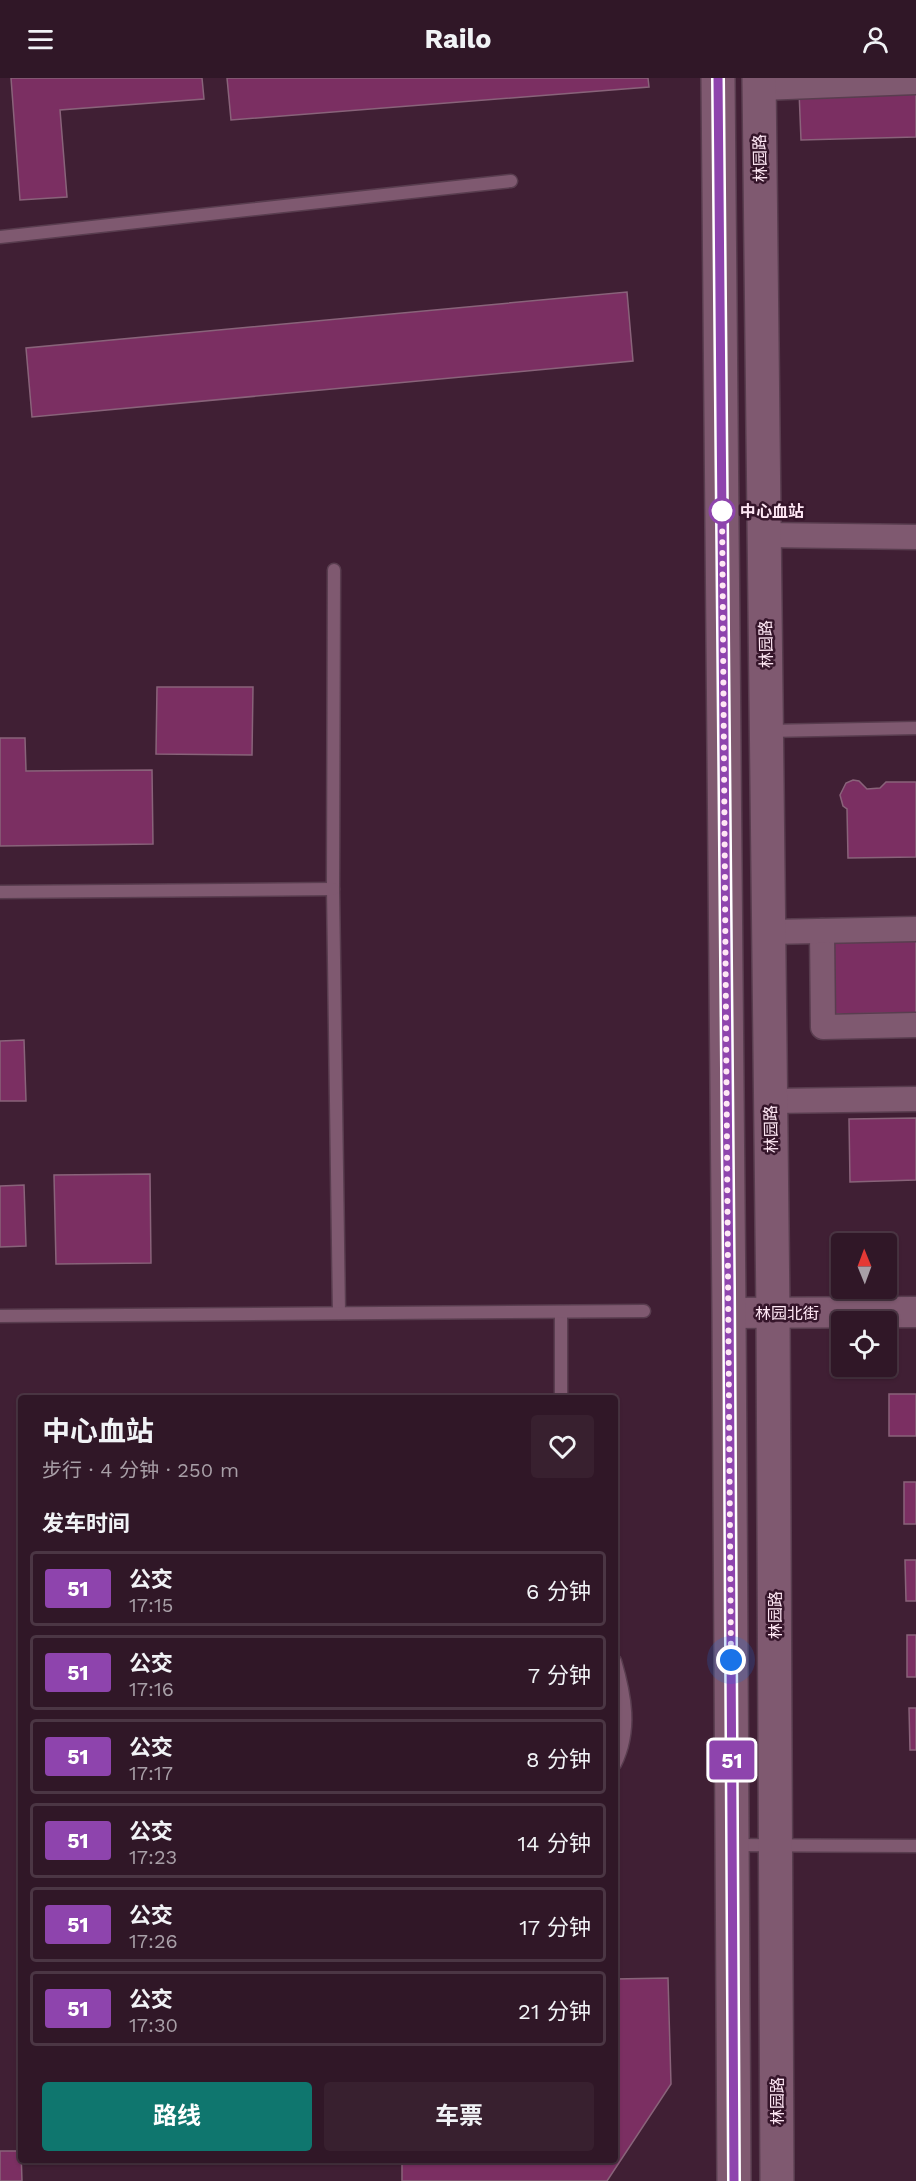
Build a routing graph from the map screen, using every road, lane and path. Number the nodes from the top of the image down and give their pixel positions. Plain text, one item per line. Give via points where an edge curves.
1 (718, 78) edge
2 (916, 82) edge
3 (760, 83) edge
4 (511, 181) dead end
5 (0, 237) edge
6 (765, 535) junction
7 (916, 537) edge
8 (334, 570) dead end
9 (916, 728) edge
10 (767, 731) junction
11 (333, 889) junction
12 (0, 892) edge
13 (916, 929) edge
14 (822, 931) junction
15 (769, 932) junction
16 (916, 1026) edge
17 (916, 1099) edge
18 (771, 1101) junction
19 (561, 1311) junction
20 (644, 1311) dead end
21 (916, 1312) edge
22 (339, 1313) junction
23 (729, 1313) junction
24 (773, 1313) junction
25 (0, 1316) edge
26 (561, 1395) edge
27 (618, 1671) edge
28 (618, 1755) edge
29 (732, 1845) junction
30 (776, 1845) junction
31 (916, 1846) edge
32 (734, 2181) edge
33 (777, 2181) edge

1 - 23 main road
2 - 3 street
3 - 6 main road, 林园路
4 - 5 lane
6 - 7 street
6 - 10 main road, 林园路
8 - 11 lane
9 - 10 lane
10 - 15 main road, 林园路
11 - 12 lane
11 - 22 lane
13 - 14 street
14 - 15 street
14 - 16 street via 823,1027
15 - 18 main road, 林园路
17 - 18 street
18 - 24 main road, 林园路
19 - 20 lane
19 - 22 lane
19 - 26 lane
21 - 24 street, 林园北街
22 - 25 lane
23 - 24 street, 林园北街
23 - 29 main road
24 - 30 main road, 林园路
27 - 28 lane via 627,1727
29 - 30 lane
29 - 32 main road
30 - 31 lane
30 - 33 main road, 林园路

